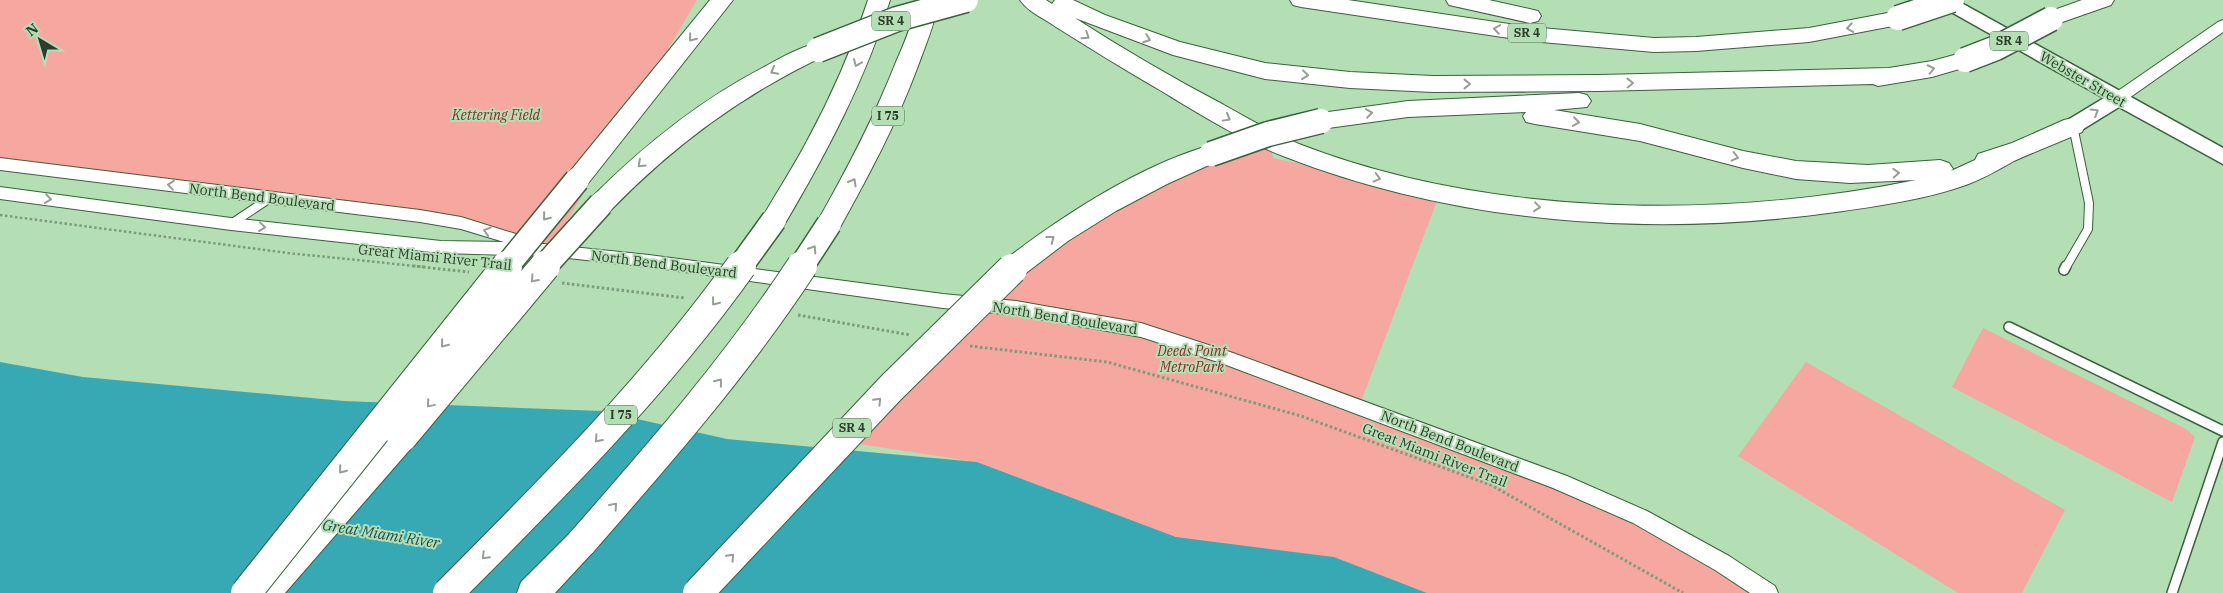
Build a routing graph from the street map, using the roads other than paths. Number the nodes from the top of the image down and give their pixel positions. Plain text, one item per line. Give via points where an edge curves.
1 (722, 0) edge
2 (878, 0) edge
3 (928, 0) edge
4 (966, 0) edge
5 (1031, 0) edge
6 (1054, 0) edge
7 (1301, 0) edge
8 (1457, 0) edge
9 (1943, 0) edge
10 (1952, 0) edge
11 (2073, 0) edge
12 (2103, 0) edge
13 (2051, 19) junction
14 (2223, 26) edge
15 (1755, 39) junction
16 (1895, 76) junction
17 (2116, 98) junction
18 (1459, 107) junction
19 (2073, 126) junction
20 (2005, 156) junction
21 (2223, 157) edge
22 (0, 164) edge
23 (0, 193) edge
24 (270, 198) junction
25 (231, 224) junction
26 (550, 250) junction
27 (2064, 270) dead end
28 (2009, 328) dead end
29 (2223, 431) edge
30 (2223, 442) edge
31 (582, 542) junction
32 (246, 593) edge
33 (264, 593) edge
34 (448, 593) edge
35 (533, 593) edge
36 (540, 593) edge
37 (698, 593) edge
38 (1768, 593) edge
39 (2172, 593) edge

1 -> 32 highway, bridge
2 -> 34 highway, I 75, bridge via 848,85 820,141 774,220 733,279 642,392 530,512
31 -> 3 highway, I 75, bridge via 710,393 775,306 829,224 887,117
4 -> 33 highway, SR 4, bridge via 897,19 818,50 763,76 666,141 601,204 524,290 402,437
5 -> 20 highway via 1164,83 1289,149 1346,170 1440,193 1554,209 1684,215 1763,212 1914,190 1955,180
6 -> 16 highway via 1173,48 1265,71 1350,80 1433,84 1599,83
15 -> 7 highway, SR 4 via 1679,45 1602,42
8 - 15 highway via 1515,14 1594,27
9 - 17 street, Webster Street
10 -> 15 highway, SR 4, bridge via 1898,18 1810,35
11 - 13 highway, SR 4
12 - 13 highway
16 -> 13 highway, SR 4, bridge via 1965,60 1996,48
14 - 17 street
16 - 18 highway, SR 4 via 1749,95
19 -> 17 street
17 - 21 street, Webster Street
18 -> 20 highway via 1609,126 1769,165 1830,174 1908,172
37 -> 18 highway, SR 4, bridge via 900,378 1012,270 1054,236 1158,176 1258,137 1321,121 1390,111
19 - 20 highway
19 - 27 lane via 2089,203 2088,229
24 -> 22 street, North Bend Boulevard
23 -> 25 street, North Bend Boulevard
24 - 25 lane
26 -> 24 street, North Bend Boulevard via 461,223
25 -> 26 street, North Bend Boulevard via 441,247
26 - 38 street, North Bend Boulevard via 1016,308 1102,322 1178,340 1560,482 1640,517
28 - 29 lane
30 - 39 lane
31 - 35 highway, I 75
31 - 36 highway

